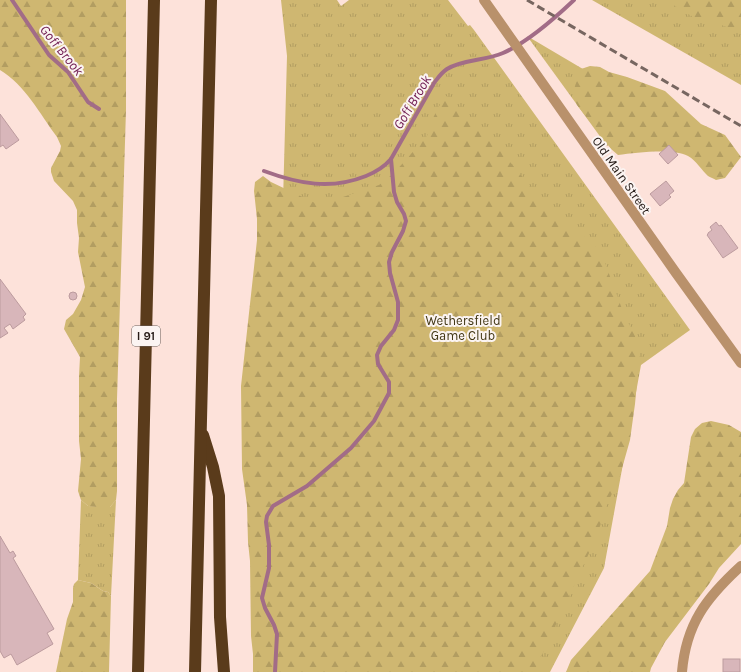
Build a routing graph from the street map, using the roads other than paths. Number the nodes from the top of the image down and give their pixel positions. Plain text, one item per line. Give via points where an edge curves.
1 (154, 0) edge
2 (211, 0) edge
3 (484, 0) edge
4 (741, 363) edge
5 (201, 428) junction
6 (741, 566) edge
7 (138, 672) edge
8 (195, 672) edge
9 (224, 672) edge
10 (682, 672) edge

1 - 7 highway, I 91
2 - 5 highway
3 - 4 street, Old Main Street
5 - 8 highway
5 - 9 highway via 213,467 218,496 220,617
6 - 10 street via 719,586 691,629 684,652

